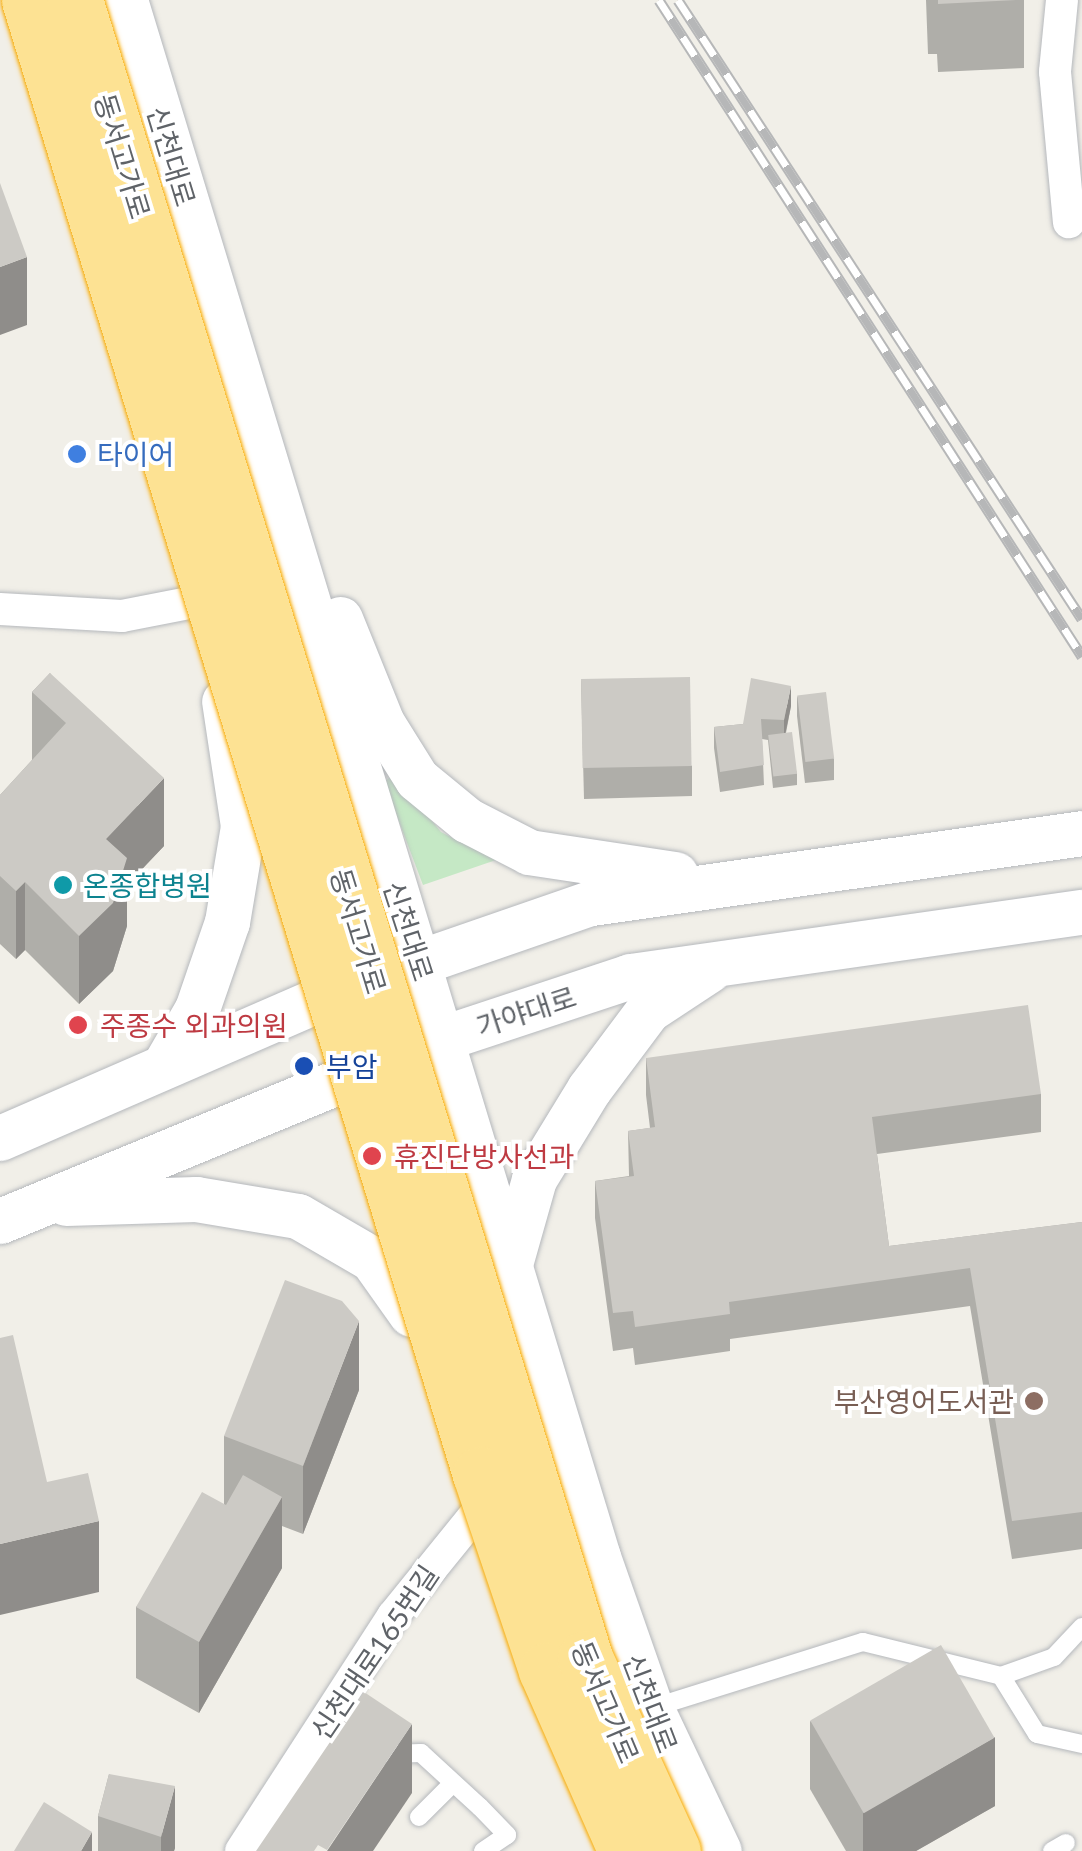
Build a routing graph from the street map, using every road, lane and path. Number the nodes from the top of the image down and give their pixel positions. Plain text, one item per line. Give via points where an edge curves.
1 (75, 0) edge
2 (125, 0) edge
3 (1062, 0) edge
4 (12, 14) edge
5 (1069, 222) dead end
6 (274, 488) junction
7 (189, 603) junction
8 (0, 609) edge
9 (224, 699) junction
10 (1082, 809) edge
11 (1082, 833) edge
12 (750, 881) junction
13 (1082, 912) edge
14 (1082, 940) edge
15 (742, 956) junction
16 (421, 964) junction
17 (317, 1000) junction
18 (443, 1038) junction
19 (164, 1066) junction
20 (342, 1079) junction
21 (0, 1138) edge
22 (17, 1213) edge
23 (510, 1264) junction
24 (412, 1314) junction
25 (478, 1511) junction
26 (1082, 1627) edge
27 (1001, 1676) junction
28 (651, 1708) junction
29 (1082, 1744) edge
30 (366, 1754) edge
31 (454, 1782) junction
32 (419, 1817) dead end
33 (241, 1851) edge
34 (483, 1851) edge
35 (606, 1851) edge
36 (626, 1851) edge
37 (673, 1851) edge
38 (718, 1851) edge

1 - 37 highway, 동서고가로, bridge via 580,1640
2 - 6 main road, 신천대로
3 - 5 street via 1055,72
4 - 7 main road
4 - 36 highway, 동서고가로, bridge via 480,1474 546,1670
6 - 12 main road via 417,779 467,820 529,852
6 - 16 main road, 신천대로
7 - 8 street via 122,616
7 - 9 main road
9 - 17 main road
9 - 19 main road via 240,845 228,922 197,1009
10 - 12 main road
11 - 12 main road
12 - 16 main road via 592,904
13 - 15 main road, 가야대로
14 - 15 main road
15 - 18 main road, 가야대로 via 630,976
15 - 23 main road via 648,1010 534,1180
16 - 17 main road
16 - 18 main road, 신천대로
17 - 19 main road
17 - 20 main road
18 - 20 main road, 가야대로
18 - 23 main road, 신천대로
19 - 21 main road
20 - 22 main road, 가야대로
20 - 24 main road
22 - 24 main road via 196,1199 298,1216 372,1259
23 - 28 main road, 신천대로
24 - 25 main road
25 - 33 street, 신천대로165번길 via 393,1616 318,1749
25 - 35 main road via 536,1689
26 - 27 lane via 1054,1657
27 - 28 lane via 862,1642
27 - 29 lane via 1037,1734
28 - 38 main road, 신천대로
30 - 31 lane, 신천대로165번길 via 421,1753
31 - 32 lane
31 - 34 lane, 신천대로165번길 via 507,1835

